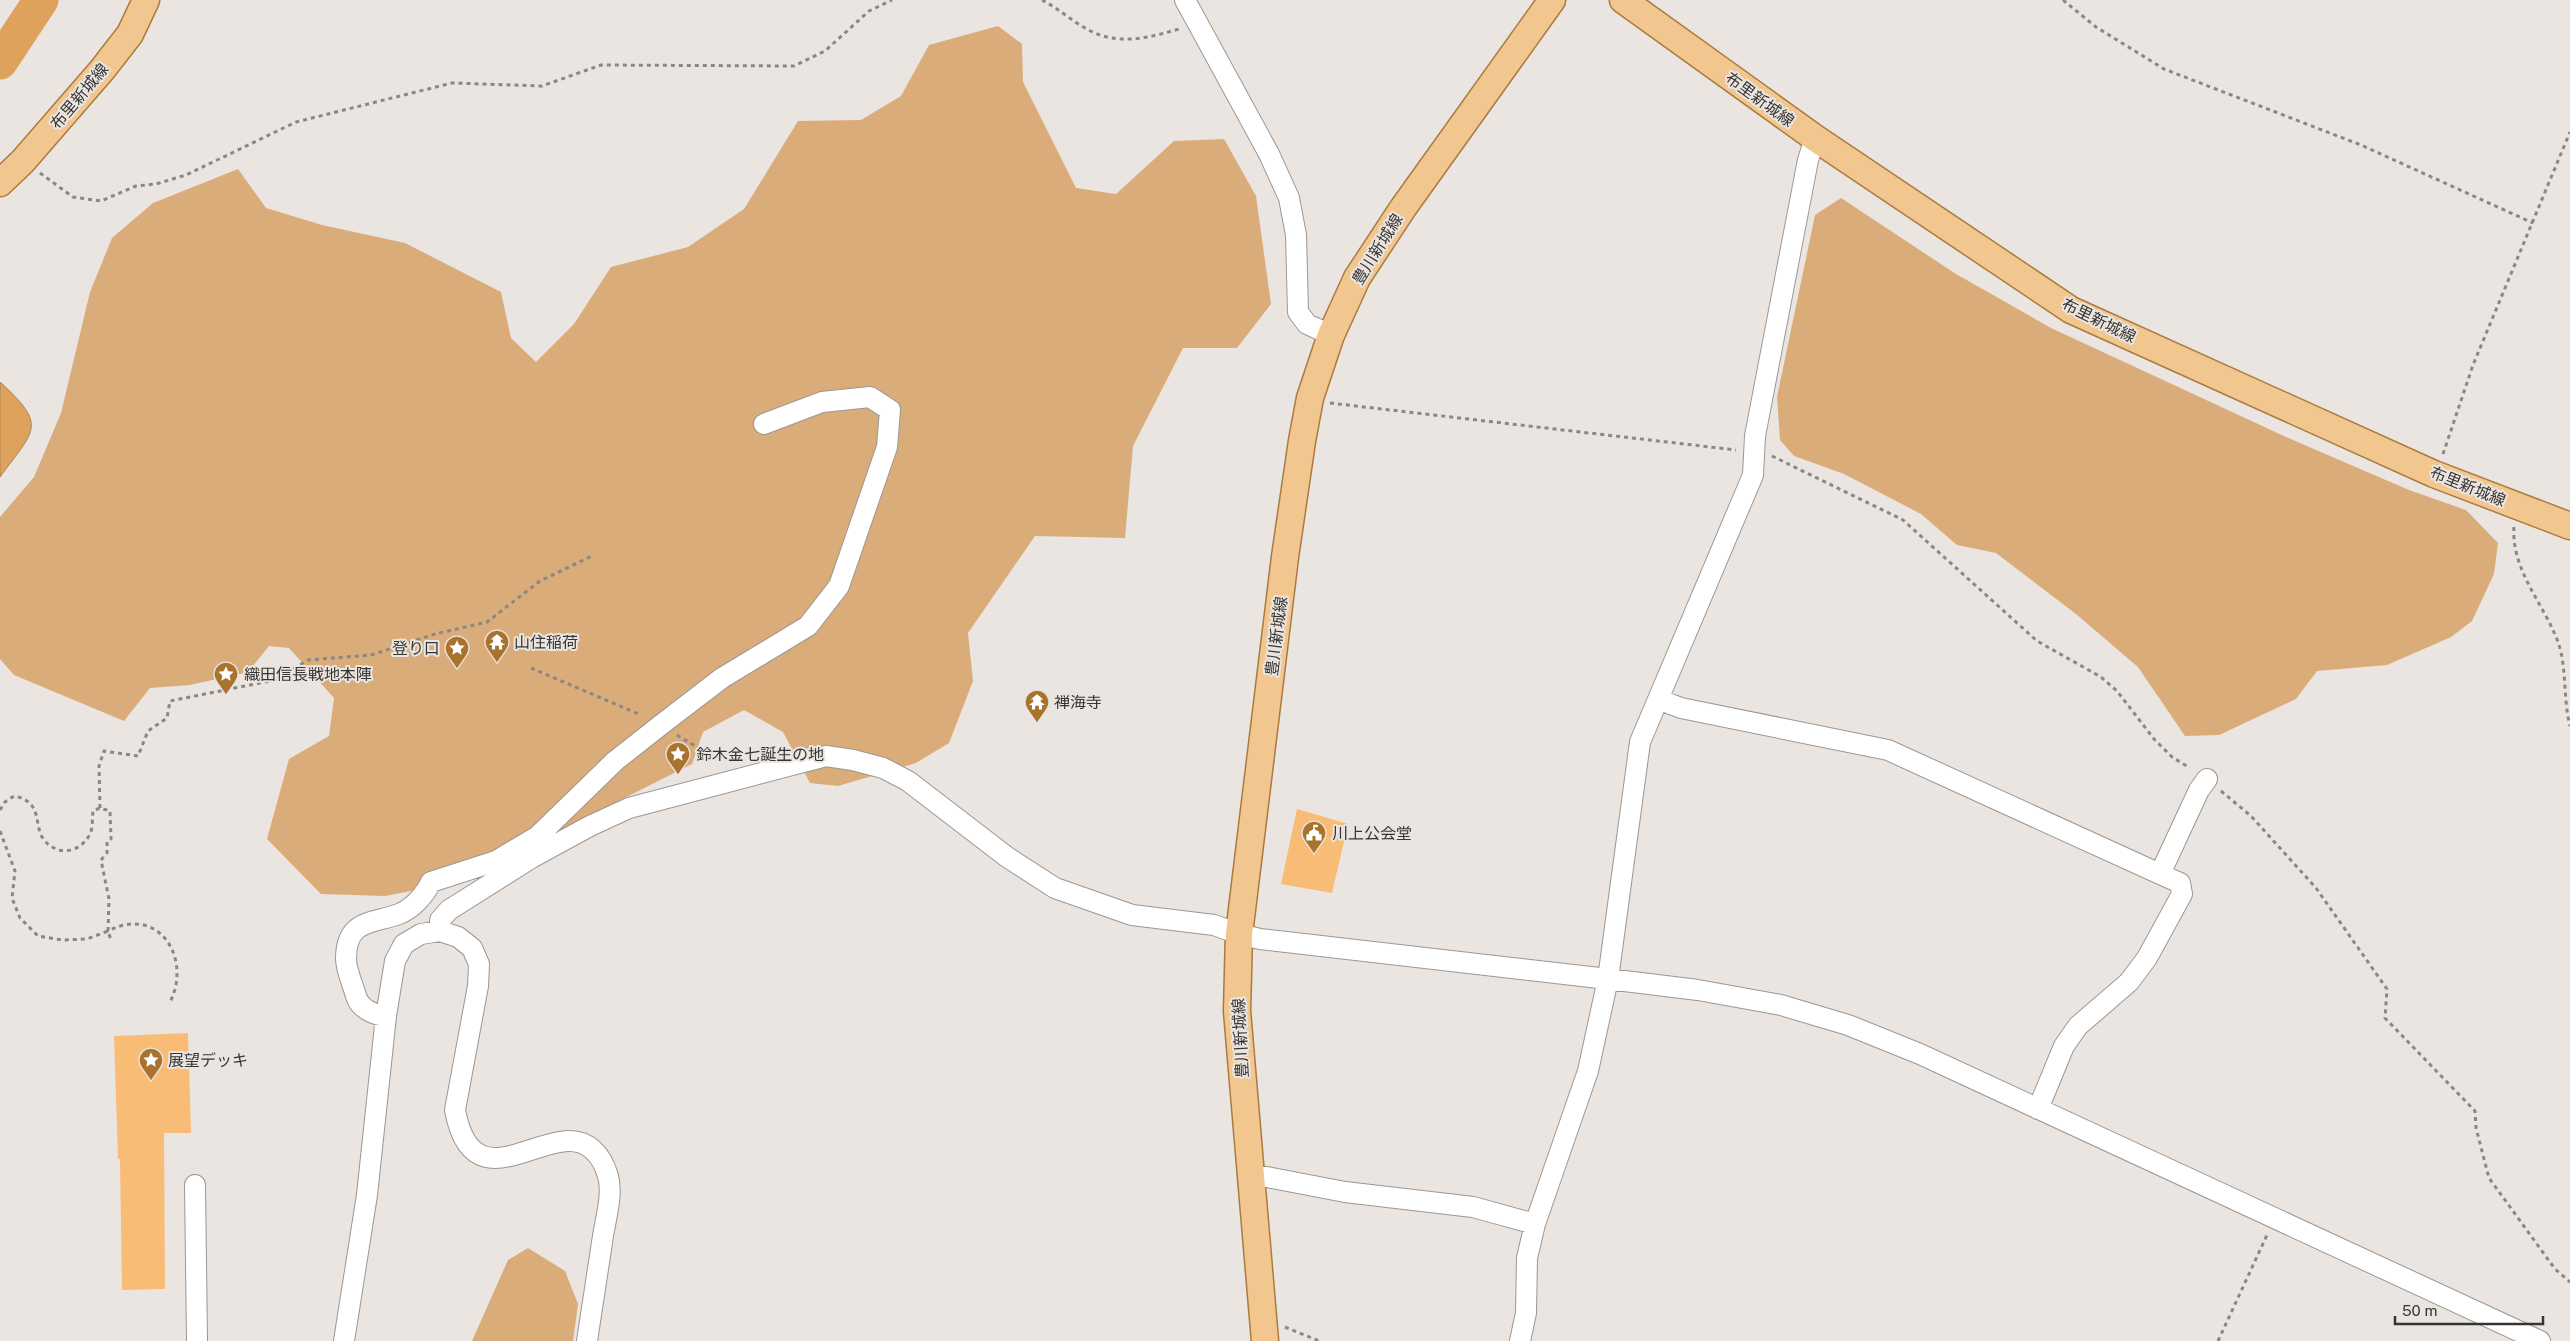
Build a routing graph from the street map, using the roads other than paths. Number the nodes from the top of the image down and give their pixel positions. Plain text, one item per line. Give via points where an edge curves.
1 (146, 0) edge
2 (1185, 0) edge
3 (1552, 0) edge
4 (1623, 0) edge
5 (1815, 138) junction
6 (0, 183) edge
7 (1331, 335) junction
8 (764, 424) dead end
9 (2570, 526) edge
10 (1660, 700) junction
11 (2207, 779) road end
12 (2160, 874) junction
13 (440, 931) junction
14 (1239, 934) junction
15 (1608, 979) junction
16 (386, 1016) junction
17 (2038, 1109) junction
18 (1250, 1177) junction
19 (195, 1185) dead end
20 (1536, 1224) junction
21 (1265, 1330) edge
22 (197, 1341) edge
23 (344, 1341) edge
24 (587, 1341) edge
25 (1520, 1341) edge
26 (2540, 1341) edge

1 - 6 main road, 布里新城線 via 130,34 23,161
2 - 7 street via 1269,154 1289,198 1296,235 1298,312 1307,324
3 - 7 main road, 豊川新城線 via 1357,278
4 - 5 main road, 布里新城線
5 - 9 main road, 布里新城線 via 2071,310 2434,474
5 - 10 street via 1758,417 1753,475
7 - 14 main road, 豊川新城線 via 1310,398 1302,441
8 - 16 street via 822,402 870,397 890,410 887,448 839,586 808,626 722,678 662,724 616,761 538,836 496,861 430,882 425,894 400,914 370,920 355,930 348,944 346,960 357,1001 373,1015
10 - 12 street via 1680,708 1888,750
10 - 15 street via 1640,742
11 - 12 street
12 - 17 street via 2180,883 2182,894 2147,958 2129,982 2078,1026 2064,1046
13 - 14 street via 440,920 449,910 533,857 629,808 826,756 882,768 908,781 1007,857 1055,888 1132,915 1214,925
13 - 16 street via 421,934 404,944 395,961
13 - 24 street via 458,937 472,948 479,964 478,986 455,1110 458,1127 466,1142 481,1155 500,1159 562,1140 578,1142 591,1148 600,1158 608,1176 609,1200
14 - 15 street
14 - 18 main road, 豊川新城線 via 1237,1012
15 - 17 street via 1781,1004 1848,1025 1902,1047
15 - 20 street via 1588,1071
16 - 23 street via 367,1195
17 - 26 street
18 - 20 street via 1473,1207
18 - 21 main road, 豊川新城線
19 - 22 street
20 - 25 street via 1528,1258 1526,1313

